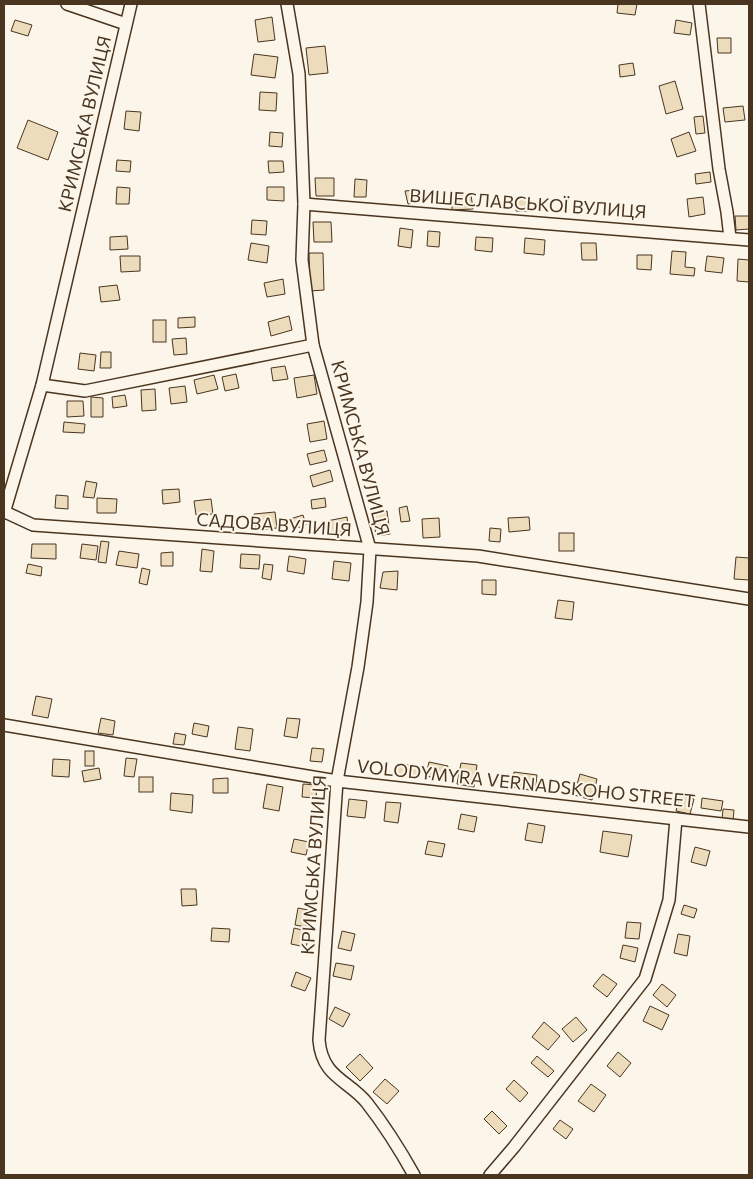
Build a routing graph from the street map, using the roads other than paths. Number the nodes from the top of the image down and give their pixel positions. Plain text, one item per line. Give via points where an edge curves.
1 (67, 4) edge
2 (131, 4) edge
3 (287, 4) edge
4 (700, 4) edge
5 (126, 24) junction
6 (304, 204) junction
7 (730, 238) junction
8 (749, 240) edge
9 (313, 345) junction
10 (42, 385) junction
11 (4, 512) edge
12 (370, 549) junction
13 (749, 599) edge
14 (4, 725) edge
15 (337, 781) junction
16 (676, 819) junction
17 (749, 827) edge
18 (414, 1175) edge
19 (490, 1175) edge

1 - 5 street
2 - 5 street, КРИМСЬКА ВУЛИЦЯ
3 - 6 street, КРИМСЬКА ВУЛИЦЯ via 300,74
4 - 7 street
5 - 10 street, КРИМСЬКА ВУЛИЦЯ
6 - 7 street, ВИШЕСЛАВСЬКОЇ ВУЛИЦЯ
6 - 9 street, КРИМСЬКА ВУЛИЦЯ via 302,260
7 - 8 street, ВИШЕСЛАВСЬКОЇ ВУЛИЦЯ
9 - 10 street via 85,391
9 - 12 street, КРИМСЬКА ВУЛИЦЯ
10 - 11 street, КРИМСЬКА ВУЛИЦЯ
11 - 12 street, САДОВА ВУЛИЦЯ via 33,525
12 - 13 street, САДОВА ВУЛИЦЯ via 478,556
12 - 15 street, КРИМСЬКА ВУЛИЦЯ via 358,667
14 - 15 street, VOLODYMYRA VERNADSKOHO STREET
15 - 16 street, VOLODYMYRA VERNADSKOHO STREET
15 - 18 street, КРИМСЬКА ВУЛИЦЯ via 320,1051 333,1075 365,1100 395,1140
16 - 17 street, VOLODYMYRA VERNADSKOHO STREET
16 - 19 street via 669,900 645,979

